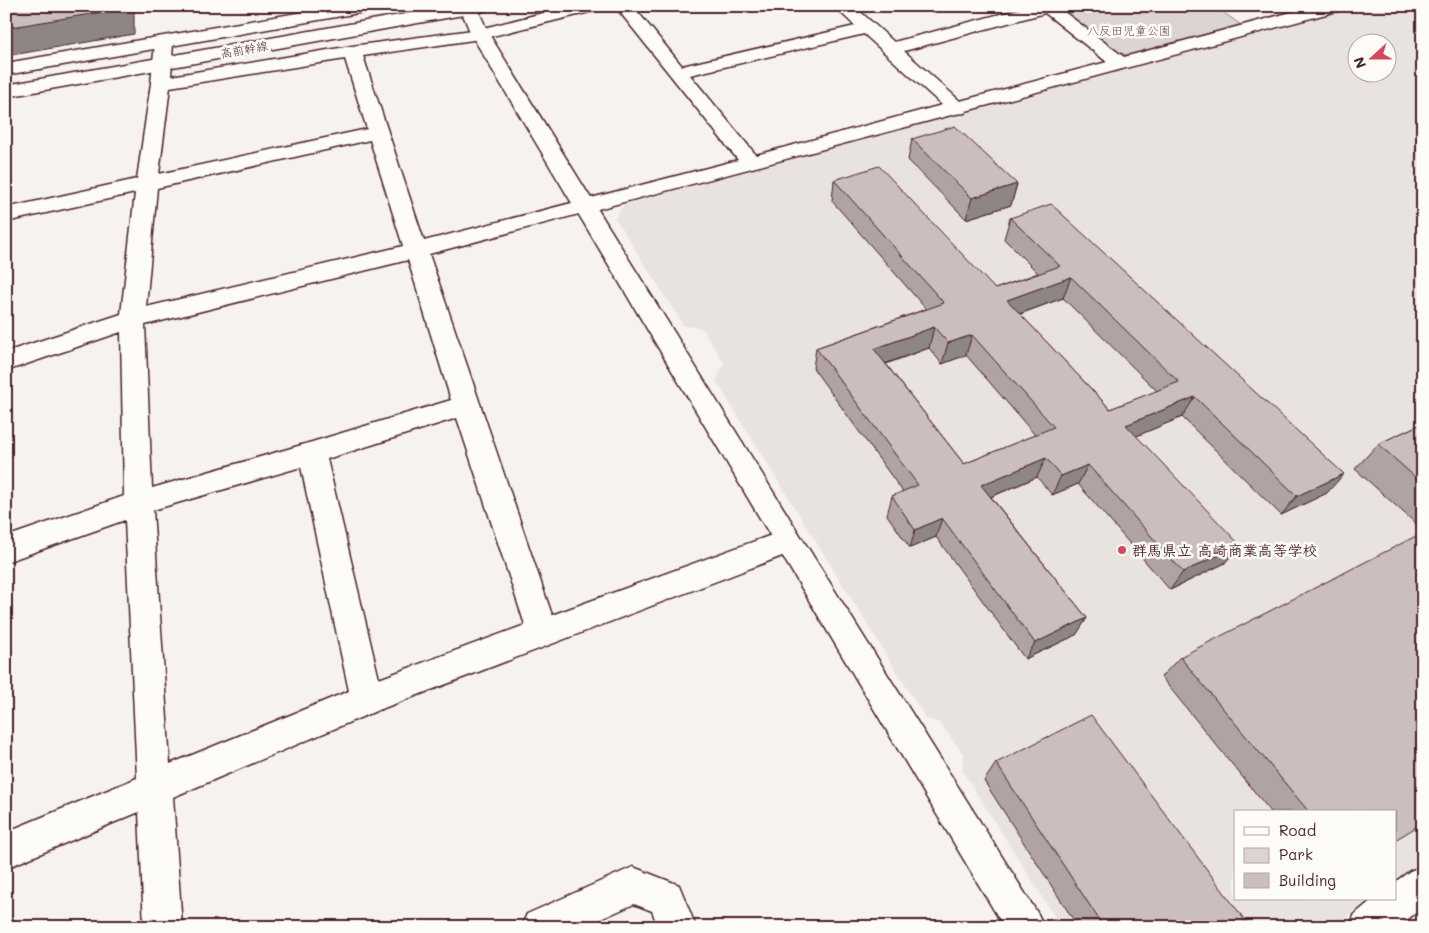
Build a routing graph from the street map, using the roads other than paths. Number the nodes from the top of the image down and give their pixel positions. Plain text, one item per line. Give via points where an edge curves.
1 (370, 6) edge
2 (592, 6) edge
3 (624, 6) edge
4 (843, 6) edge
5 (1335, 6) edge
6 (473, 7) edge
7 (1049, 7) edge
8 (868, 28) junction
9 (480, 34) junction
10 (890, 49) junction
11 (352, 52) junction
12 (162, 63) junction
13 (1122, 64) junction
14 (6, 69) edge
15 (680, 72) junction
16 (6, 91) edge
17 (958, 109) junction
18 (379, 132) junction
19 (751, 163) junction
20 (147, 184) junction
21 (583, 206) junction
22 (6, 215) edge
23 (417, 250) junction
24 (133, 319) junction
25 (6, 362) edge
26 (466, 405) junction
27 (312, 453) junction
28 (138, 503) junction
29 (788, 542) junction
30 (6, 550) edge
31 (543, 633) junction
32 (367, 700) junction
33 (156, 789) junction
34 (6, 850) edge
35 (1423, 884) edge
36 (163, 927) edge
37 (540, 927) edge
38 (677, 927) edge
39 (1025, 927) edge
40 (1368, 927) edge

1 - 12 street, 高前幹線
2 - 9 street
3 - 15 street
4 - 8 street
5 - 13 street
6 - 9 street
6 - 12 street, 高前幹線
7 - 10 street
7 - 13 street
8 - 10 street
8 - 15 street
9 - 11 street
9 - 21 street
10 - 17 street
11 - 12 street
11 - 18 street
12 - 14 street, 高前幹線
12 - 16 street, 高前幹線
12 - 20 street
13 - 17 street
15 - 19 street
17 - 19 street
18 - 20 street
18 - 23 street
19 - 21 street
20 - 22 street
20 - 24 street
21 - 23 street
21 - 29 street
23 - 24 street
23 - 26 street
24 - 25 street
24 - 28 street
26 - 27 street
26 - 31 street
27 - 28 street
27 - 32 street
28 - 30 street
28 - 33 street
29 - 31 street
29 - 39 street
31 - 32 street
32 - 33 street
33 - 34 street
33 - 36 street
35 - 40 street
37 - 38 street via 633,885 666,898

